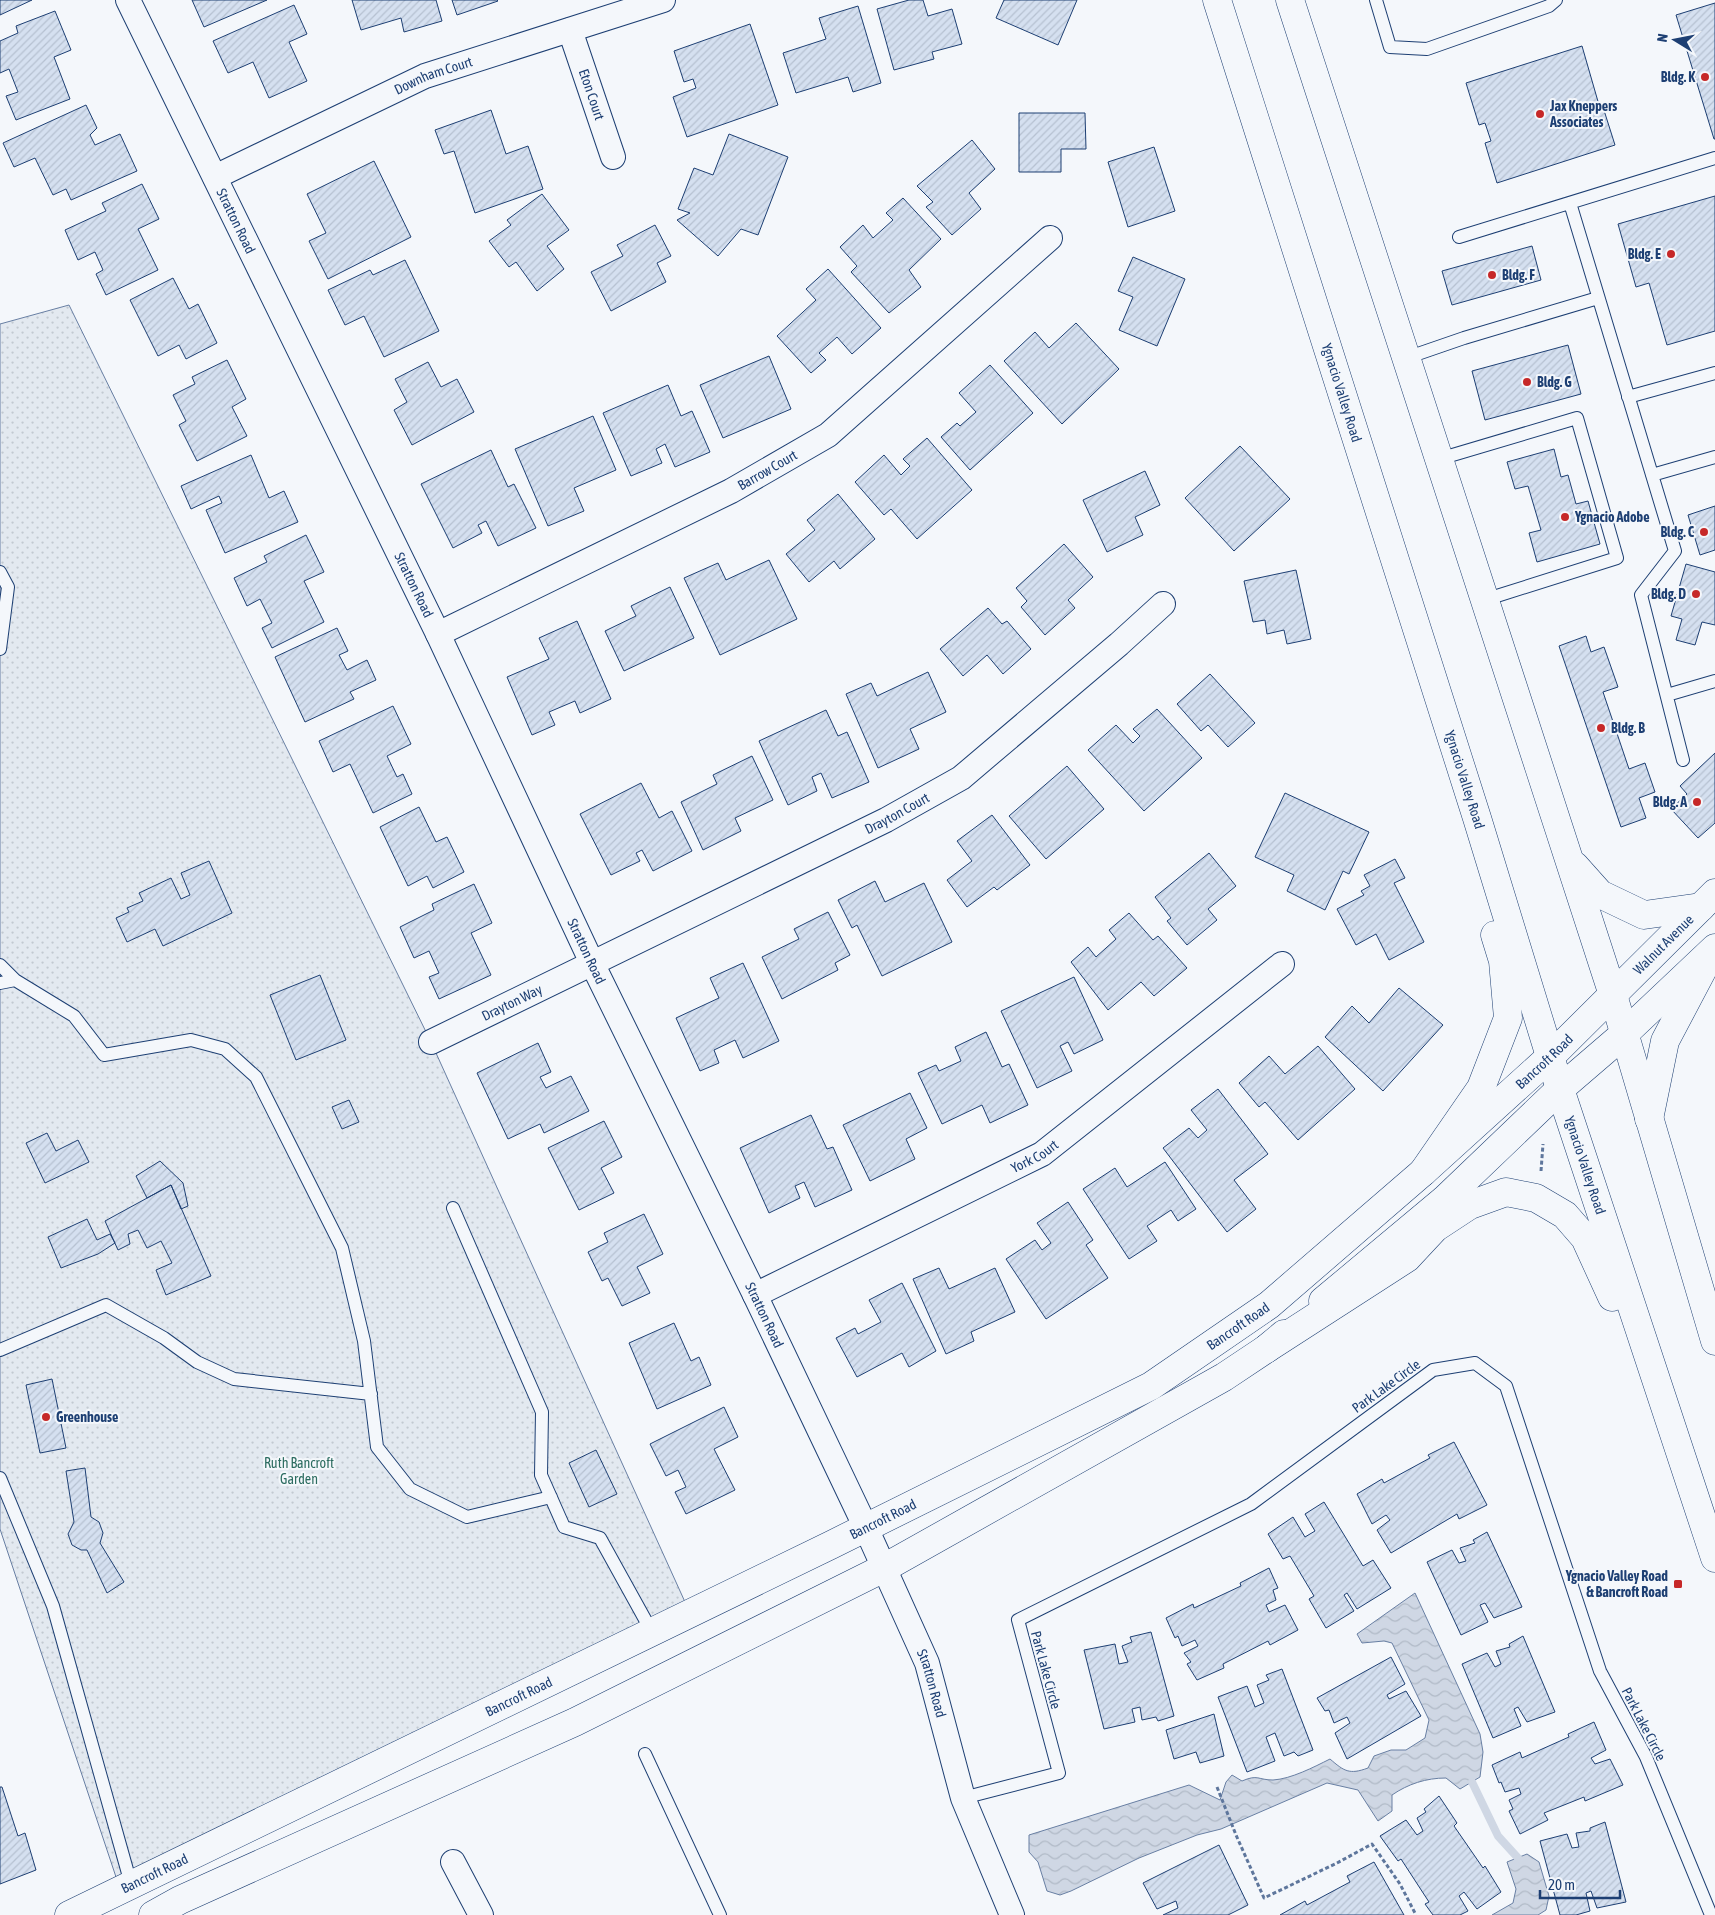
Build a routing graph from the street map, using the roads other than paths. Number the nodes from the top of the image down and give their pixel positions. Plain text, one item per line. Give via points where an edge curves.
1 (128, 0) edge
2 (664, 0) edge
3 (1217, 0) edge
4 (1290, 0) edge
5 (1376, 0) edge
6 (1556, 0) edge
7 (570, 30) junction
8 (613, 157) dead end
9 (1715, 158) edge
10 (215, 177) junction
11 (1570, 203) junction
12 (1459, 237) dead end
13 (1050, 238) dead end
14 (1598, 298) junction
15 (1406, 358) junction
16 (1715, 373) edge
17 (1628, 397) junction
18 (1715, 457) edge
19 (1439, 459) junction
20 (1652, 475) junction
21 (0, 572) edge
22 (1484, 600) junction
23 (1163, 604) dead end
24 (438, 634) junction
25 (0, 650) edge
26 (1715, 681) edge
27 (1667, 695) junction
28 (1684, 760) dead end
29 (1477, 818) junction
30 (1567, 857) junction
31 (1708, 900) edge
32 (1715, 948) edge
33 (592, 964) junction
34 (1282, 964) dead end
35 (0, 965) edge
36 (15, 980) junction
37 (0, 983) edge
38 (1613, 995) junction
39 (1624, 1034) junction
40 (431, 1042) dead end
41 (1550, 1057) junction
42 (1560, 1089) junction
43 (1649, 1119) junction
44 (1423, 1172) junction
45 (453, 1208) dead end
46 (755, 1295) junction
47 (1715, 1341) edge
48 (1266, 1349) junction
49 (0, 1350) edge
50 (371, 1394) junction
51 (1665, 1410) junction
52 (0, 1478) edge
53 (551, 1496) junction
54 (866, 1528) junction
55 (1715, 1558) edge
56 (884, 1568) junction
57 (652, 1632) junction
58 (646, 1754) dead end
59 (963, 1798) junction
60 (452, 1862) dead end
61 (131, 1884) junction
62 (69, 1915) edge
63 (153, 1915) edge
64 (481, 1915) edge
65 (720, 1915) edge
66 (1012, 1915) edge
67 (1711, 1915) edge

1 - 10 street, Stratton Road
2 - 7 street, Downham Court
3 - 29 main road, Ygnacio Valley Road
4 - 15 main road
5 - 6 lane via 1390,47 1427,49 1550,6
7 - 8 street, Eton Court
7 - 10 street, Downham Court via 425,76
9 - 11 lane
10 - 24 street, Stratton Road
11 - 12 lane
11 - 14 lane
13 - 24 street, Barrow Court via 828,435 732,491
14 - 15 lane
14 - 17 lane
15 - 19 main road
16 - 17 lane
17 - 20 lane
18 - 20 lane
19 - 22 main road
19 - 22 lane via 1577,418 1616,558
20 - 27 lane via 1675,551 1641,595
21 - 25 lane via 8,587
22 - 30 main road
23 - 33 street, Drayton Court via 961,778 886,820
24 - 33 street, Stratton Road
26 - 27 lane
27 - 28 lane
29 - 41 main road, Ygnacio Valley Road
29 - 44 main road via 1484,898 1503,961 1508,1018 1481,1088
30 - 31 main road via 1600,894 1644,915
30 - 38 main road
31 - 38 main road, Walnut Avenue
32 - 39 main road
32 - 43 main road via 1665,1041
33 - 40 street, Drayton Way
33 - 46 street, Stratton Road
34 - 46 street, York Court via 1042,1154
35 - 36 lane
36 - 37 lane
36 - 50 lane via 74,1016 104,1056 191,1040 225,1049 256,1077 342,1248 364,1340
38 - 39 main road
38 - 41 main road, Bancroft Road
39 - 42 main road
39 - 43 main road
41 - 42 main road, Ygnacio Valley Road
41 - 44 main road, Bancroft Road
42 - 48 main road via 1444,1200
42 - 51 main road, Ygnacio Valley Road
43 - 47 main road
44 - 54 main road, Bancroft Road via 1269,1305 1151,1386
45 - 53 lane via 542,1412 541,1475
46 - 54 street, Stratton Road
48 - 51 main road via 1407,1258 1435,1228 1470,1205 1506,1192 1548,1204 1565,1215 1585,1238
48 - 56 main road via 1224,1377
49 - 50 lane via 106,1304 164,1338 197,1362 234,1379
50 - 53 lane via 377,1447 410,1489 467,1517
51 - 55 main road, Ygnacio Valley Road
52 - 61 lane via 53,1606
53 - 57 lane via 564,1527 600,1538
54 - 56 street, Stratton Road
54 - 57 main road, Bancroft Road
56 - 59 street, Stratton Road via 927,1663
56 - 63 main road via 575,1722
57 - 61 main road, Bancroft Road
58 - 65 lane
59 - 66 street, Stratton Road
59 - 67 lane, Park Lake Circle via 1059,1773 1018,1620 1251,1504 1433,1370 1475,1363 1506,1386 1600,1671 1646,1757
60 - 64 street
61 - 62 main road, Bancroft Road

